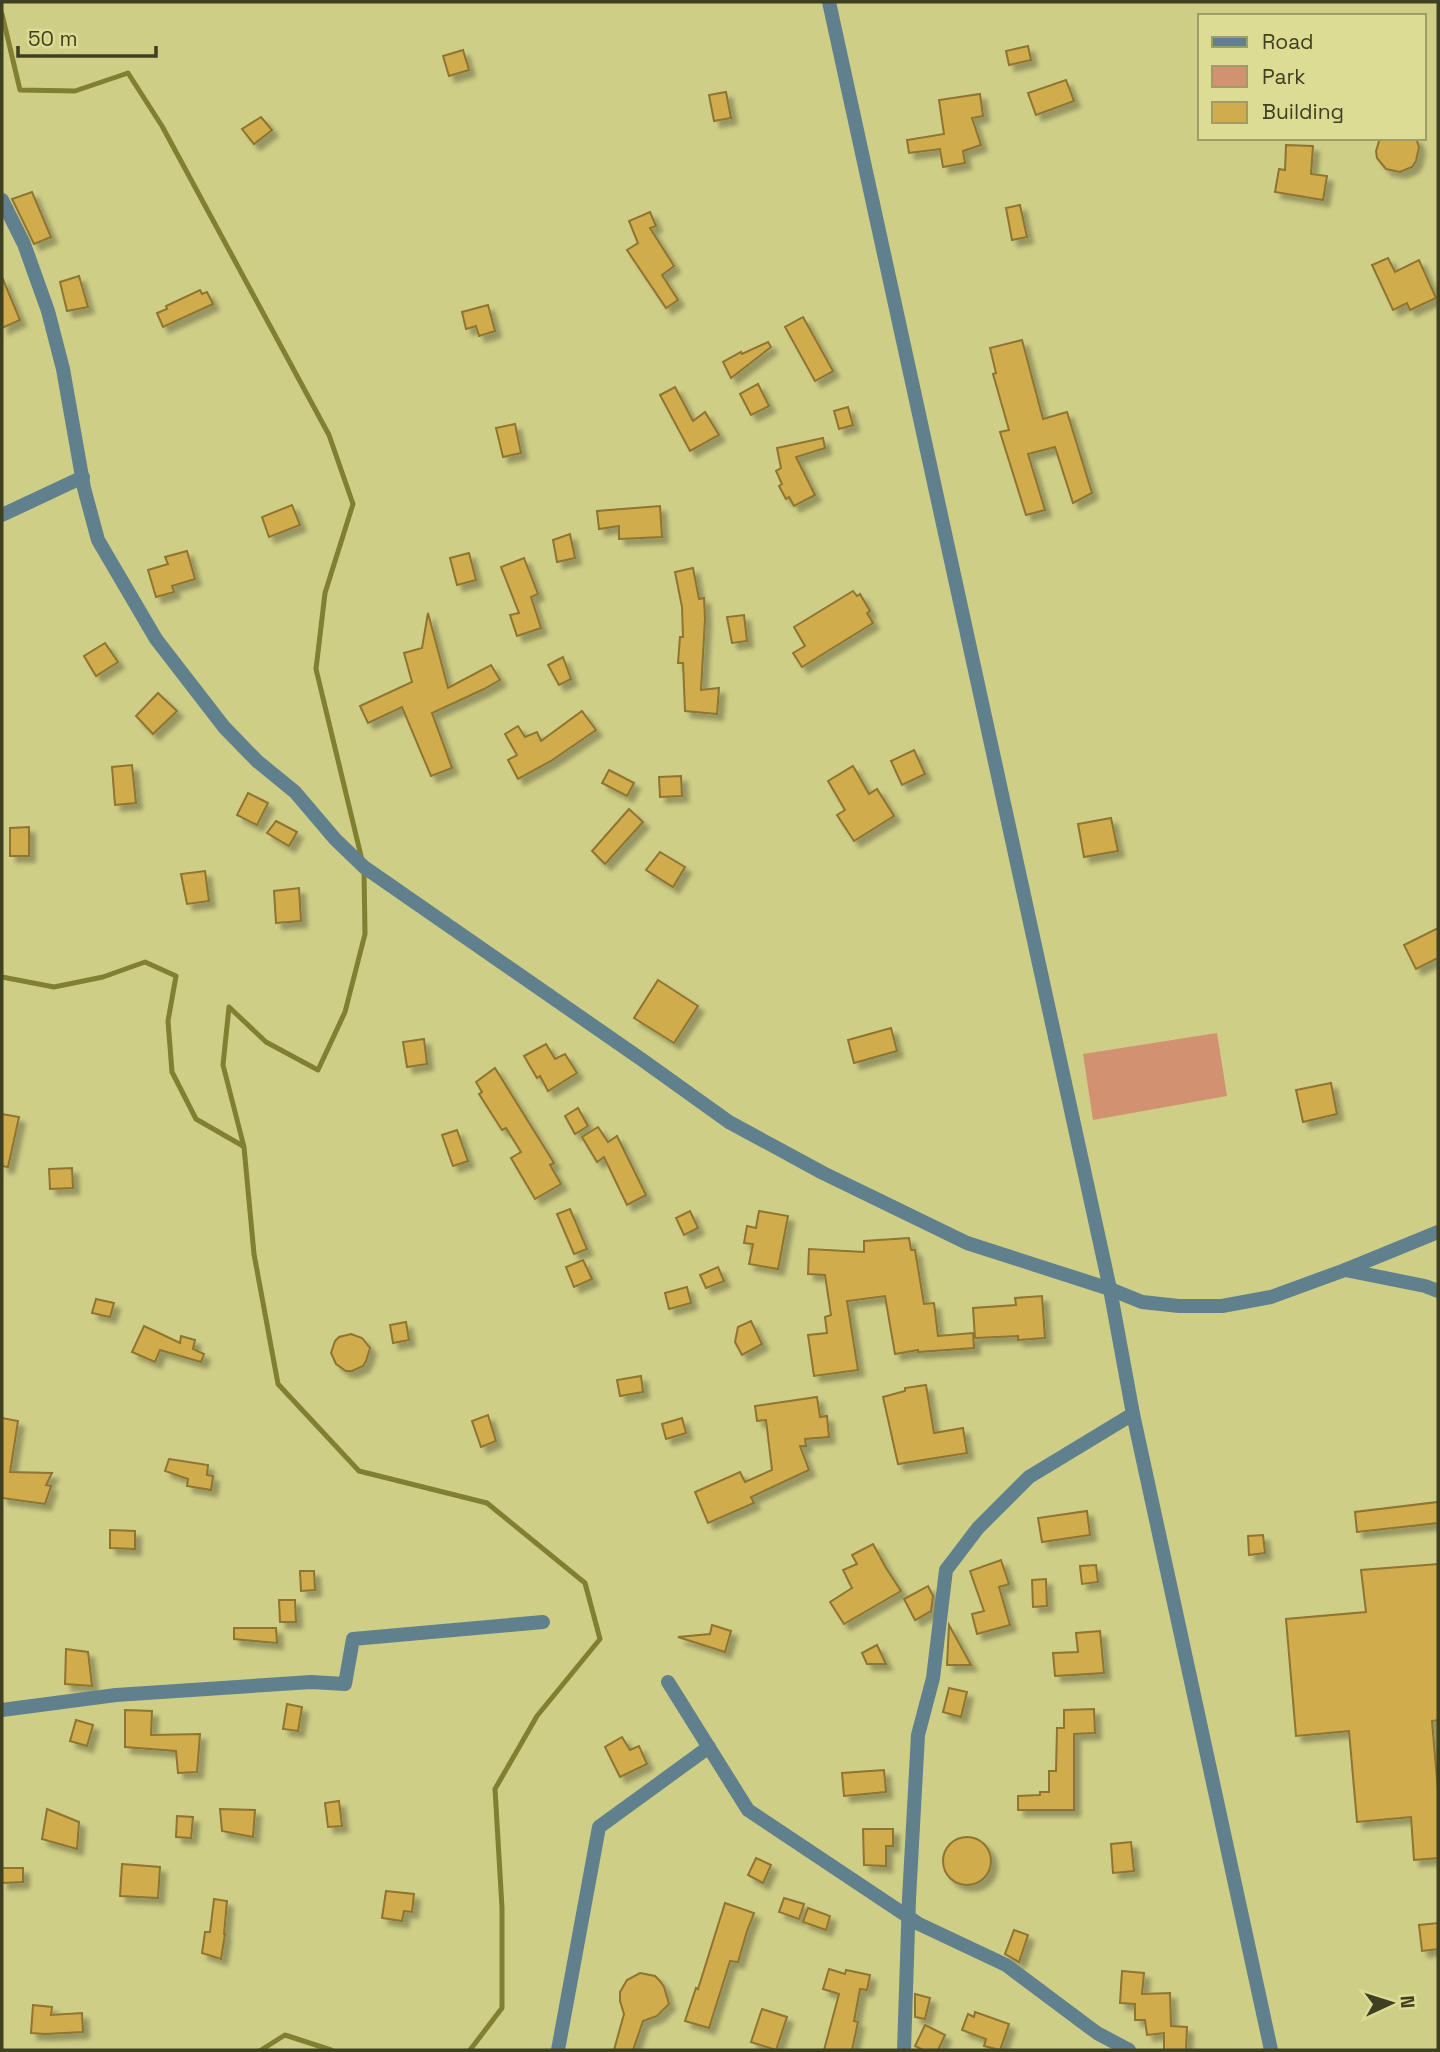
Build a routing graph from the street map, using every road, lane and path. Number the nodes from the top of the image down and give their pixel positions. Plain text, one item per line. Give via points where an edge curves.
1 (829, 2) edge
2 (2, 200) edge
3 (83, 477) junction
4 (2, 515) edge
5 (1438, 1232) edge
6 (1345, 1270) junction
7 (1110, 1289) junction
8 (1438, 1291) edge
9 (1133, 1414) junction
10 (543, 1622) dead end
11 (668, 1682) dead end
12 (2, 1710) edge
13 (709, 1747) junction
14 (908, 1917) junction
15 (558, 2050) edge
16 (904, 2050) edge
17 (1129, 2050) edge
18 (1271, 2050) edge

1 - 7 street
2 - 3 street via 48,311
3 - 4 street
3 - 7 street via 98,540 156,639 225,727 295,792 364,867 729,1122 967,1243
5 - 6 street
6 - 7 street via 1270,1297 1223,1306 1142,1302
6 - 8 street
7 - 9 street
9 - 14 street via 1029,1476 978,1528 946,1570 933,1678 918,1735
9 - 18 street
10 - 12 street via 353,1639 345,1684 311,1682 116,1695
11 - 13 street
13 - 14 street via 748,1810
13 - 15 street via 599,1827
14 - 16 street
14 - 17 street via 1006,1965 1097,2033

